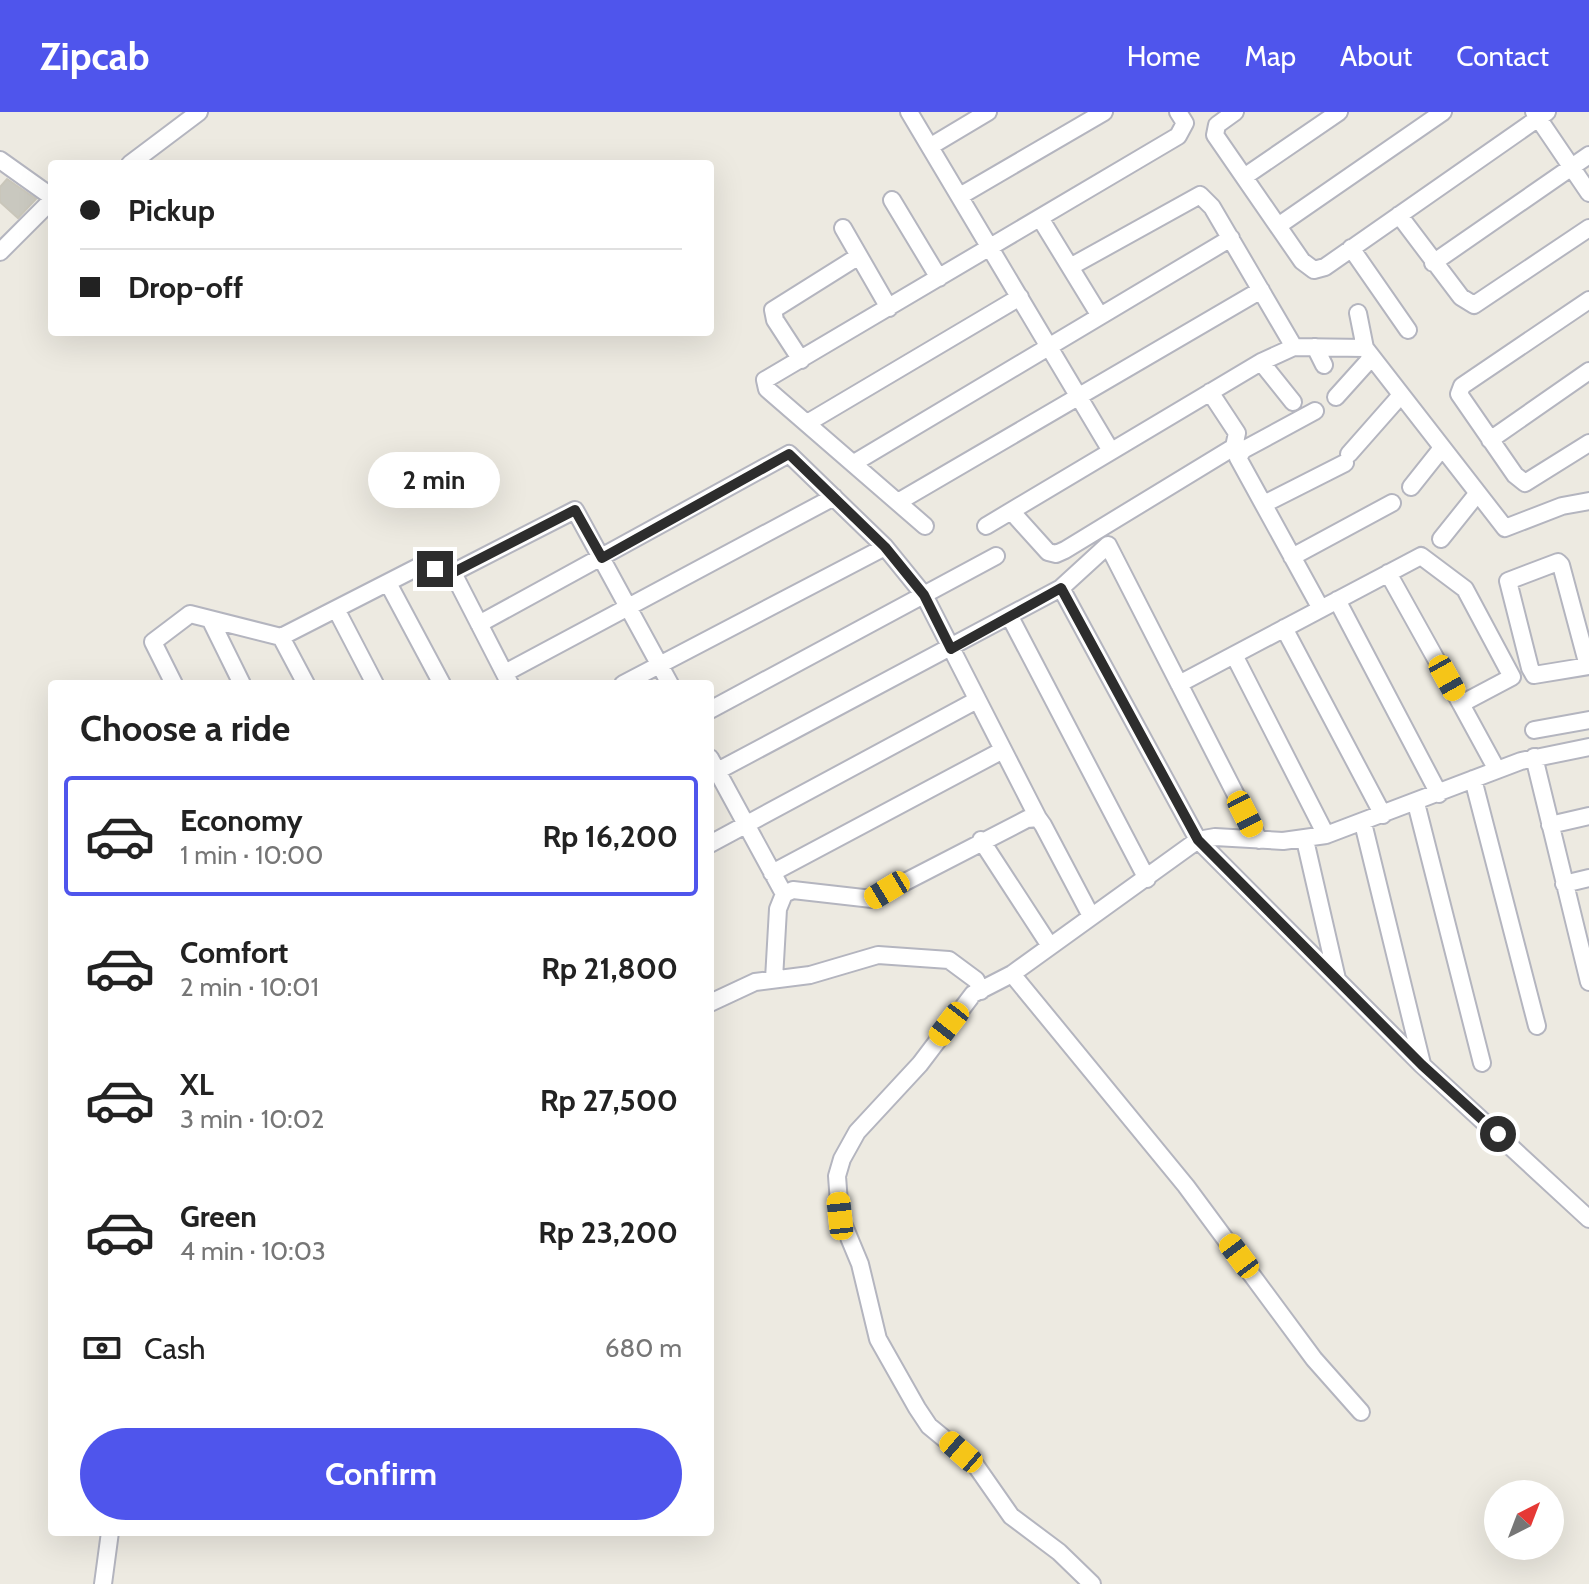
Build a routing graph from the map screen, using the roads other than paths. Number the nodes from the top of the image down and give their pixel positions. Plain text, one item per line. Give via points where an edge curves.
1 (199, 112) edge
2 (909, 112) edge
3 (988, 112) edge
4 (1104, 112) edge
5 (1178, 112) edge
6 (1235, 112) edge
7 (1339, 112) edge
8 (1443, 112) edge
9 (1540, 114) edge
10 (931, 146) junction
11 (1589, 155) edge
12 (0, 160) edge
13 (135, 160) edge
14 (1571, 167) junction
15 (1244, 177) junction
16 (1589, 193) edge
17 (48, 195) edge
18 (960, 196) junction
19 (892, 200) dead end
20 (48, 202) edge
21 (1399, 215) junction
22 (1040, 218) junction
23 (1278, 226) junction
24 (843, 228) dead end
25 (1589, 228) edge
26 (1231, 238) junction
27 (991, 248) junction
28 (1351, 248) junction
29 (0, 252) edge
30 (859, 256) junction
31 (1433, 263) junction
32 (1070, 267) junction
33 (939, 278) junction
34 (1261, 290) junction
35 (1020, 297) junction
36 (1589, 300) edge
37 (889, 308) junction
38 (1358, 313) dead end
39 (1100, 316) junction
40 (1408, 330) dead end
41 (1049, 347) junction
42 (1294, 347) junction
43 (1315, 347) junction
44 (1369, 352) junction
45 (801, 360) junction
46 (1261, 362) junction
47 (1324, 365) dead end
48 (1589, 371) edge
49 (1210, 392) junction
50 (1401, 395) junction
51 (1079, 397) junction
52 (1336, 397) dead end
53 (1293, 402) dead end
54 (1315, 411) dead end
55 (809, 422) junction
56 (1490, 440) junction
57 (1589, 443) edge
58 (1442, 448) junction
59 (1111, 451) junction
60 (854, 463) junction
61 (1411, 487) dead end
62 (1477, 494) junction
63 (834, 497) junction
64 (1589, 501) edge
65 (898, 502) junction
66 (1392, 503) dead end
67 (1264, 504) junction
68 (1011, 511) junction
69 (925, 526) dead end
70 (986, 526) dead end
71 (1441, 539) dead end
72 (885, 547) junction
73 (996, 556) dead end
74 (1292, 557) junction
75 (602, 558) junction
76 (452, 571) junction
77 (1388, 573) junction
78 (388, 583) junction
79 (1061, 588) junction
80 (924, 595) junction
81 (1337, 600) junction
82 (629, 608) junction
83 (336, 609) junction
84 (1321, 609) junction
85 (1010, 617) junction
86 (210, 619) junction
87 (479, 624) junction
88 (1284, 628) junction
89 (281, 637) junction
90 (951, 649) junction
91 (1234, 655) junction
92 (659, 664) junction
93 (1589, 666) edge
94 (508, 679) edge
95 (172, 680) edge
96 (240, 680) edge
97 (304, 680) edge
98 (373, 680) edge
99 (440, 680) edge
100 (630, 680) edge
101 (668, 680) edge
102 (1179, 684) junction
103 (977, 700) junction
104 (1461, 704) junction
105 (714, 708) edge
106 (1589, 720) edge
107 (1534, 730) dead end
108 (1589, 747) edge
109 (1003, 750) junction
110 (1534, 757) junction
111 (714, 767) edge
112 (1497, 770) junction
113 (714, 771) edge
114 (1473, 779) junction
115 (1439, 794) junction
116 (1416, 803) junction
117 (1383, 815) junction
118 (1589, 816) edge
119 (1038, 818) junction
120 (1363, 823) junction
121 (746, 825) junction
122 (1550, 825) junction
123 (1326, 835) junction
124 (981, 840) junction
125 (1198, 840) junction
126 (1259, 840) junction
127 (1305, 840) junction
128 (714, 842) edge
129 (772, 873) junction
130 (1589, 878) edge
131 (1147, 879) junction
132 (1564, 884) junction
133 (784, 894) junction
134 (1091, 916) junction
135 (1050, 946) junction
136 (1012, 974) junction
137 (774, 979) junction
138 (1338, 980) junction
139 (1589, 982) edge
140 (981, 991) junction
141 (714, 1001) edge
142 (1537, 1026) dead end
143 (1482, 1063) dead end
144 (1422, 1065) junction
145 (1589, 1219) edge
146 (1361, 1412) dead end
147 (109, 1536) edge
148 (103, 1584) edge
149 (1092, 1584) edge

1 - 13 street
2 - 10 street
3 - 10 street
4 - 18 street
5 - 22 street via 1185,123 1178,136
6 - 15 street via 1214,131
7 - 15 street
8 - 23 street
9 - 14 street
9 - 21 street
10 - 18 street
11 - 14 street
12 - 17 street
14 - 16 street
14 - 31 street
15 - 23 street
18 - 27 street
19 - 33 street
20 - 29 street
21 - 28 street
21 - 31 street
22 - 27 street
22 - 32 street
23 - 28 street via 1314,270
24 - 30 street
25 - 31 street via 1474,305
26 - 32 street via 1206,199 1194,196
26 - 34 street
26 - 39 street
27 - 33 street
27 - 35 street
28 - 40 street
30 - 37 street
30 - 45 street via 773,310
32 - 39 street
33 - 37 street
34 - 42 street
34 - 51 street
35 - 41 street
35 - 55 street
36 - 56 street via 1460,388
37 - 45 street
38 - 44 street
39 - 41 street
41 - 51 street
41 - 60 street
42 - 43 street
42 - 46 street
43 - 44 street
43 - 47 street
44 - 50 street
44 - 52 street
45 - 55 street via 765,382
46 - 49 street
46 - 53 street
48 - 56 street
49 - 59 street
49 - 68 street via 1237,433 1234,447 1065,550 1048,552
50 - 58 street
50 - 67 street via 1347,458
51 - 59 street
51 - 65 street
54 - 67 street via 1243,450 1238,458
55 - 60 street
56 - 57 street via 1525,483
58 - 61 street
58 - 62 street
59 - 68 street
60 - 65 street
62 - 64 street via 1505,528
62 - 71 street
63 - 72 street
63 - 75 street via 789,454
63 - 82 street
65 - 69 street
66 - 74 street
67 - 74 street
68 - 70 street
72 - 80 street
72 - 92 street
73 - 80 street
74 - 84 street
75 - 76 street via 575,510
75 - 82 street
75 - 87 street
76 - 78 street via 418,567
76 - 87 street
77 - 81 street
77 - 104 street
77 - 104 street via 1421,556 1465,589 1512,677
78 - 83 street
78 - 99 street
79 - 85 street
79 - 102 street via 1108,545
79 - 125 street
80 - 90 street
80 - 105 street
81 - 84 street
81 - 115 street
82 - 92 street
82 - 94 street
83 - 89 street
83 - 98 street
84 - 88 street
85 - 90 street
85 - 131 street
86 - 89 street
86 - 95 street via 190,614 153,642
86 - 96 street
87 - 94 street
88 - 91 street
88 - 117 street
89 - 97 street
90 - 103 street
90 - 111 street
91 - 102 street
91 - 123 street
92 - 100 street
92 - 101 street
93 - 93 street via 1534,675 1508,581 1561,565
102 - 126 street
103 - 109 street
103 - 121 street
104 - 112 street
106 - 107 street
108 - 110 street
109 - 119 street
109 - 129 street
110 - 112 street
110 - 122 street
112 - 114 street
113 - 121 street
114 - 115 street
114 - 142 street
115 - 116 street
116 - 117 street
116 - 143 street
117 - 120 street
118 - 122 street
119 - 124 street
119 - 134 street
120 - 123 street
120 - 144 street
121 - 128 street
121 - 129 street
122 - 132 street
123 - 127 street
124 - 133 street via 872,899 793,890
124 - 135 street
125 - 126 street
125 - 131 street
125 - 138 street
126 - 127 street
127 - 138 street
129 - 133 street
130 - 132 street
131 - 134 street
132 - 139 street
133 - 137 street via 778,909
134 - 135 street
135 - 136 street
136 - 140 street
136 - 146 street
137 - 140 street via 810,975 878,955 936,957 959,965
137 - 141 street
138 - 144 street
140 - 149 street via 973,994 920,1064 857,1132 837,1176 840,1216 860,1264 878,1339 929,1426 974,1463 1011,1516
144 - 145 street
147 - 148 street

